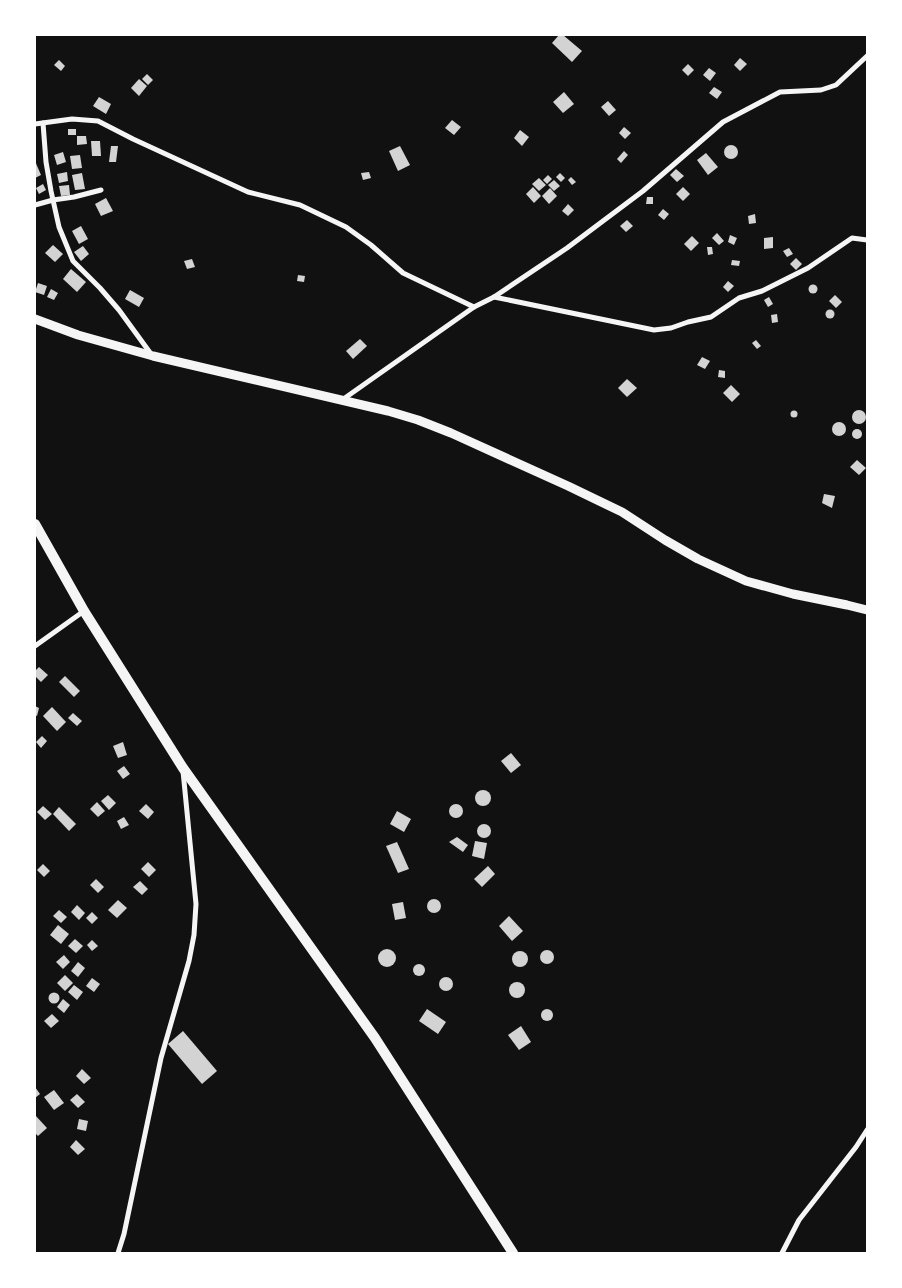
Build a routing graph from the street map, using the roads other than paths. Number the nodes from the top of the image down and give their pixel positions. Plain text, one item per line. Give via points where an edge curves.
1 (867, 56) edge
2 (42, 123) junction
3 (35, 124) edge
4 (101, 190) dead end
5 (53, 200) junction
6 (35, 205) edge
7 (867, 240) edge
8 (494, 297) junction
9 (474, 307) junction
10 (35, 319) edge
11 (153, 356) junction
12 (342, 400) junction
13 (35, 524) edge
14 (867, 610) edge
15 (84, 611) junction
16 (35, 646) edge
17 (183, 768) junction
18 (867, 1130) edge
19 (118, 1253) edge
20 (513, 1253) edge
21 (782, 1253) edge

1 - 8 street via 836,85 821,90 780,92 722,122 643,191
2 - 3 street
2 - 5 street
2 - 9 street via 72,119 98,121 248,192 300,205 346,227 403,273
4 - 5 street
5 - 6 street
5 - 11 street via 72,261 100,288
7 - 8 street via 852,238 808,268 762,291 739,298 711,317 671,328 654,330
8 - 9 street
9 - 12 street
10 - 11 main road
11 - 12 main road
12 - 14 main road via 395,413 451,433 622,512 698,559 746,581
13 - 15 main road
15 - 16 street
15 - 17 main road
17 - 19 street via 196,904 194,936 161,1058
17 - 20 main road via 375,1038
18 - 21 street via 800,1220

